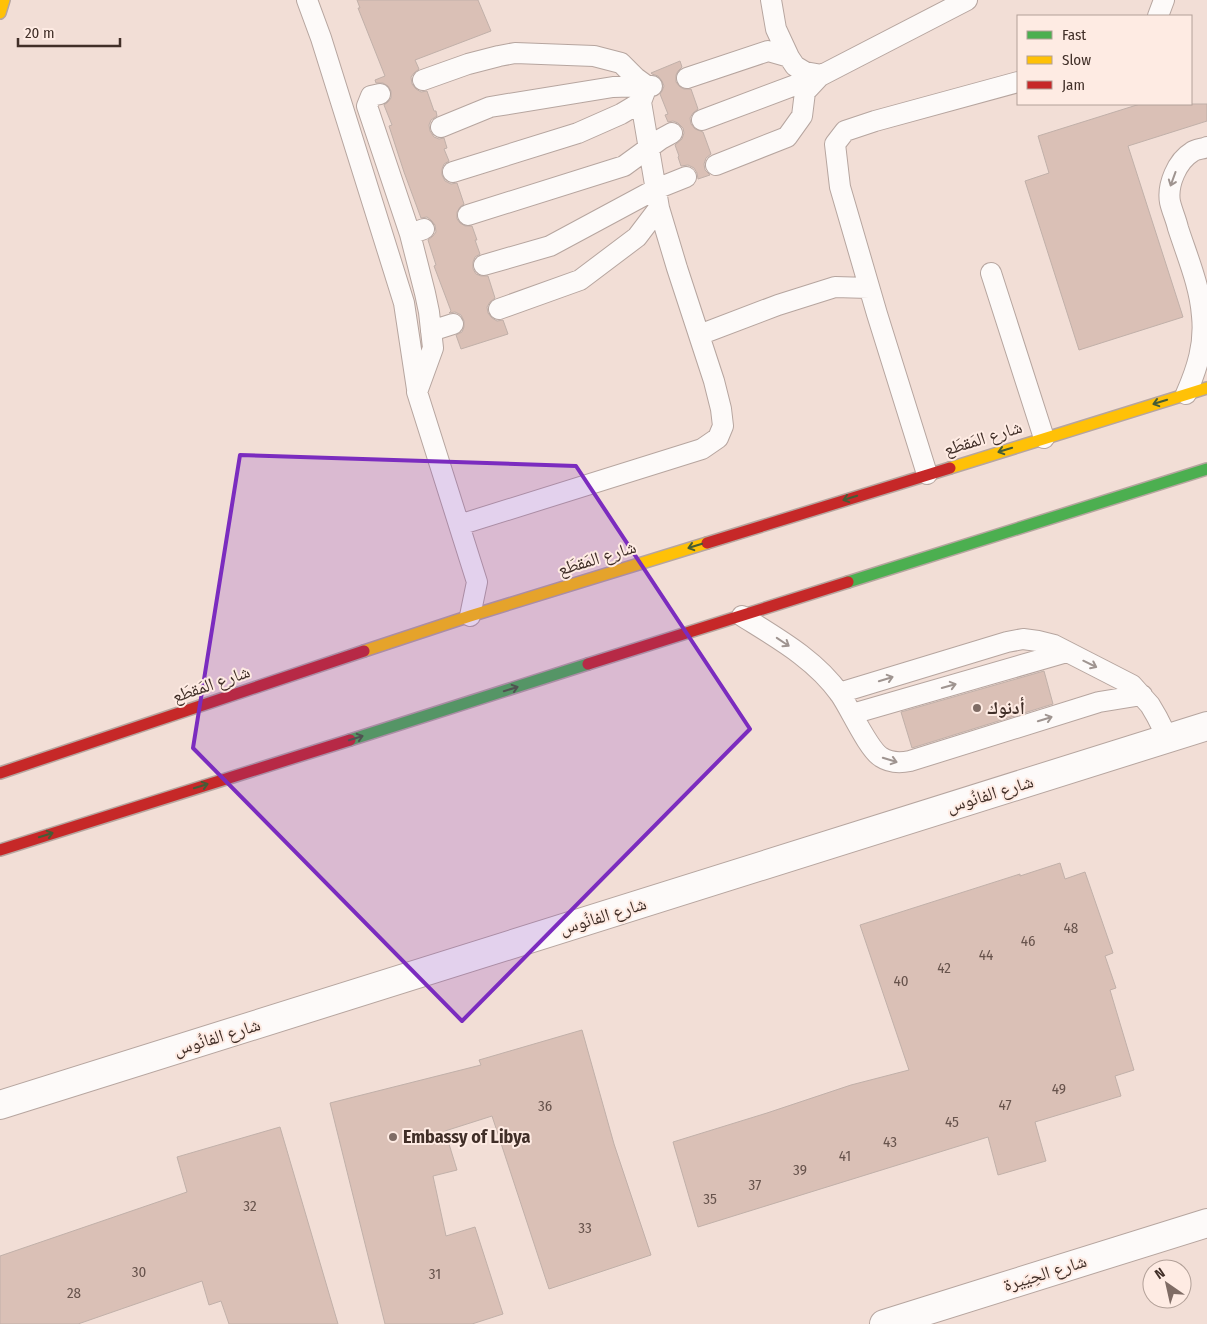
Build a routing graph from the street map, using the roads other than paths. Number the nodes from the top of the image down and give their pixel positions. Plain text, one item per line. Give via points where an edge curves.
1 (4, 0) edge
2 (307, 0) edge
3 (771, 0) edge
4 (966, 0) edge
5 (1164, 0) edge
6 (0, 13) edge
7 (1158, 15) edge
8 (789, 57) junction
9 (822, 75) junction
10 (687, 78) dead end
11 (423, 80) dead end
12 (1017, 82) edge
13 (648, 91) junction
14 (380, 94) dead end
15 (702, 120) dead end
16 (441, 127) dead end
17 (672, 133) dead end
18 (1207, 147) edge
19 (648, 148) junction
20 (716, 165) dead end
21 (453, 172) dead end
22 (686, 178) dead end
23 (658, 199) junction
24 (468, 215) dead end
25 (484, 265) dead end
26 (991, 273) dead end
27 (1200, 275) edge
28 (869, 288) junction
29 (499, 310) dead end
30 (453, 324) dead end
31 (431, 331) junction
32 (699, 335) junction
33 (1207, 388) edge
34 (417, 392) junction
35 (1186, 394) junction
36 (1044, 438) junction
37 (1207, 469) edge
38 (927, 474) junction
39 (459, 525) junction
40 (470, 616) junction
41 (742, 616) junction
42 (1067, 652) junction
43 (839, 693) junction
44 (1142, 695) junction
45 (852, 714) junction
46 (1207, 726) edge
47 (1168, 738) junction
48 (0, 773) edge
49 (0, 850) edge
50 (0, 1106) edge
51 (1207, 1223) edge
52 (884, 1324) edge

1 - 6 main road
2 - 34 lane via 404,303
3 - 8 lane via 776,29
4 - 9 lane
5 - 7 lane
8 - 9 lane via 805,72
8 - 10 lane via 768,51
9 - 15 lane
9 - 20 lane via 805,92 802,116 787,137
11 - 13 lane via 468,64 515,53 594,56 621,63
12 - 28 lane via 845,131 835,144 840,187
13 - 16 lane via 603,89 490,107
13 - 19 lane
13 - 21 lane via 621,114 578,132
14 - 31 lane via 371,96 367,106 389,148 417,232 433,289
17 - 19 lane
18 -> 27 lane via 1192,152 1181,162 1170,187 1170,201
19 - 23 lane
19 - 24 lane via 624,166
22 - 23 lane
23 - 25 lane via 550,246
23 - 29 lane via 637,238 580,280
23 - 32 lane
26 - 36 lane
27 - 35 lane via 1203,336 1200,356
28 - 32 lane via 835,287
28 - 38 lane
30 - 31 lane
31 - 34 lane via 434,348
32 - 39 lane via 721,409 723,426 718,438 702,449
33 - 35 main road, شارع المَقطَع
34 - 39 lane
35 -> 36 main road, شارع المَقطَع
36 -> 38 main road, شارع المَقطَع
37 - 41 main road
38 -> 40 main road, شارع المَقطَع
39 - 40 lane via 477,582
40 - 48 main road, شارع المَقطَع
41 -> 43 lane via 799,653
49 -> 41 main road
43 -> 42 lane via 1007,642 1038,641
42 -> 44 lane via 1132,685
45 -> 42 lane
43 - 45 lane
45 -> 44 lane via 872,748 880,756 900,763 1099,702
44 - 47 lane
46 - 47 street, شارع الفانُوس
47 - 50 street, شارع الفانُوس
51 - 52 street, شارع الحِيَيرة

